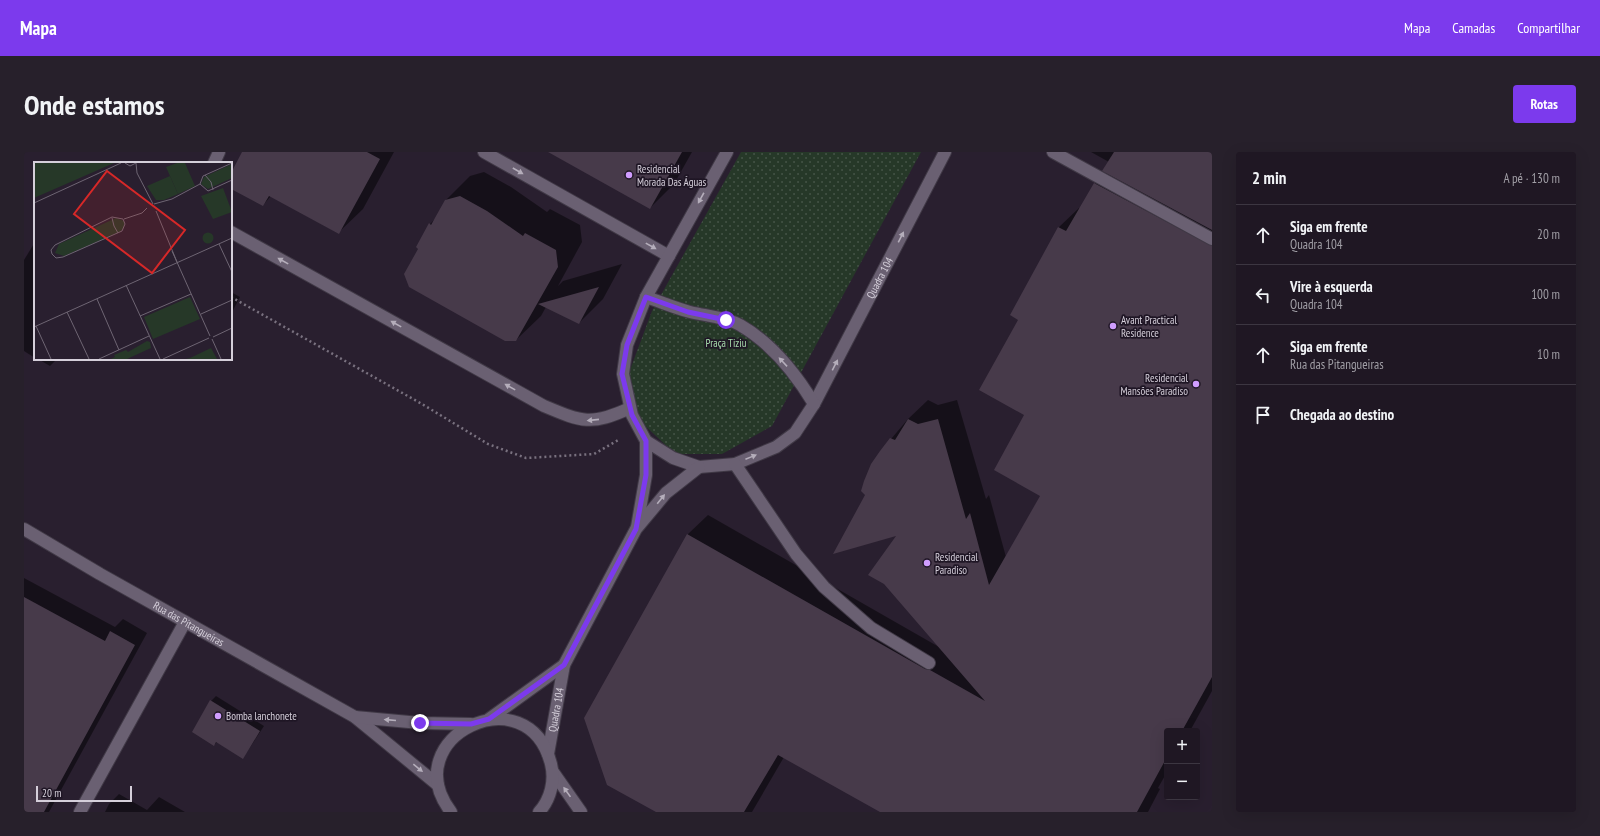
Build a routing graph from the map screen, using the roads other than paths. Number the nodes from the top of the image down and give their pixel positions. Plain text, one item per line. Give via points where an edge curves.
1 (219, 152) edge
2 (484, 152) edge
3 (727, 152) edge
4 (945, 152) edge
5 (1054, 152) edge
6 (214, 162) edge
7 (232, 233) edge
8 (1212, 239) edge
9 (669, 256) junction
10 (646, 297) junction
11 (814, 404) junction
12 (630, 408) junction
13 (646, 441) junction
14 (735, 464) junction
15 (699, 467) junction
16 (24, 529) edge
17 (636, 529) junction
18 (185, 622) junction
19 (929, 664) dead end
20 (564, 665) junction
21 (355, 717) junction
22 (489, 719) junction
23 (471, 724) junction
24 (548, 754) junction
25 (553, 772) junction
26 (438, 785) junction
27 (450, 811) edge
28 (80, 812) edge
29 (539, 812) edge
30 (581, 812) edge

1 - 6 street
2 -> 9 street
3 -> 9 street, Quadra 104
11 -> 4 street, Quadra 104
5 - 8 street
12 -> 7 street via 611,417 590,421 570,417 544,406
9 - 10 street, Quadra 104
11 -> 10 street via 781,359 739,325 688,312
10 - 12 street, Quadra 104 via 627,345 622,374
14 -> 11 street, Quadra 104 via 776,447 795,433
12 - 13 street, Quadra 104
13 - 15 street, Quadra 104 via 672,458
13 - 17 street, Quadra 104 via 646,475
14 - 15 street, Quadra 104
14 - 19 street via 796,554 824,587 871,628
17 -> 15 street, Quadra 104 via 666,493
16 - 18 street, Rua das Pitangueiras
17 - 20 street, Quadra 104
18 - 21 street, Rua das Pitangueiras
18 - 28 street
20 - 22 street, Quadra 104
20 - 24 street, Quadra 104
23 -> 21 street, Rua das Pitangueiras via 420,723
21 -> 26 street, Rua das Pitangueiras
22 - 23 street
22 - 24 street via 508,720 525,726 539,738
23 - 26 street via 456,734 444,749 438,766
24 - 25 street
25 - 29 street via 551,790
30 -> 25 street
26 - 27 street via 443,802

